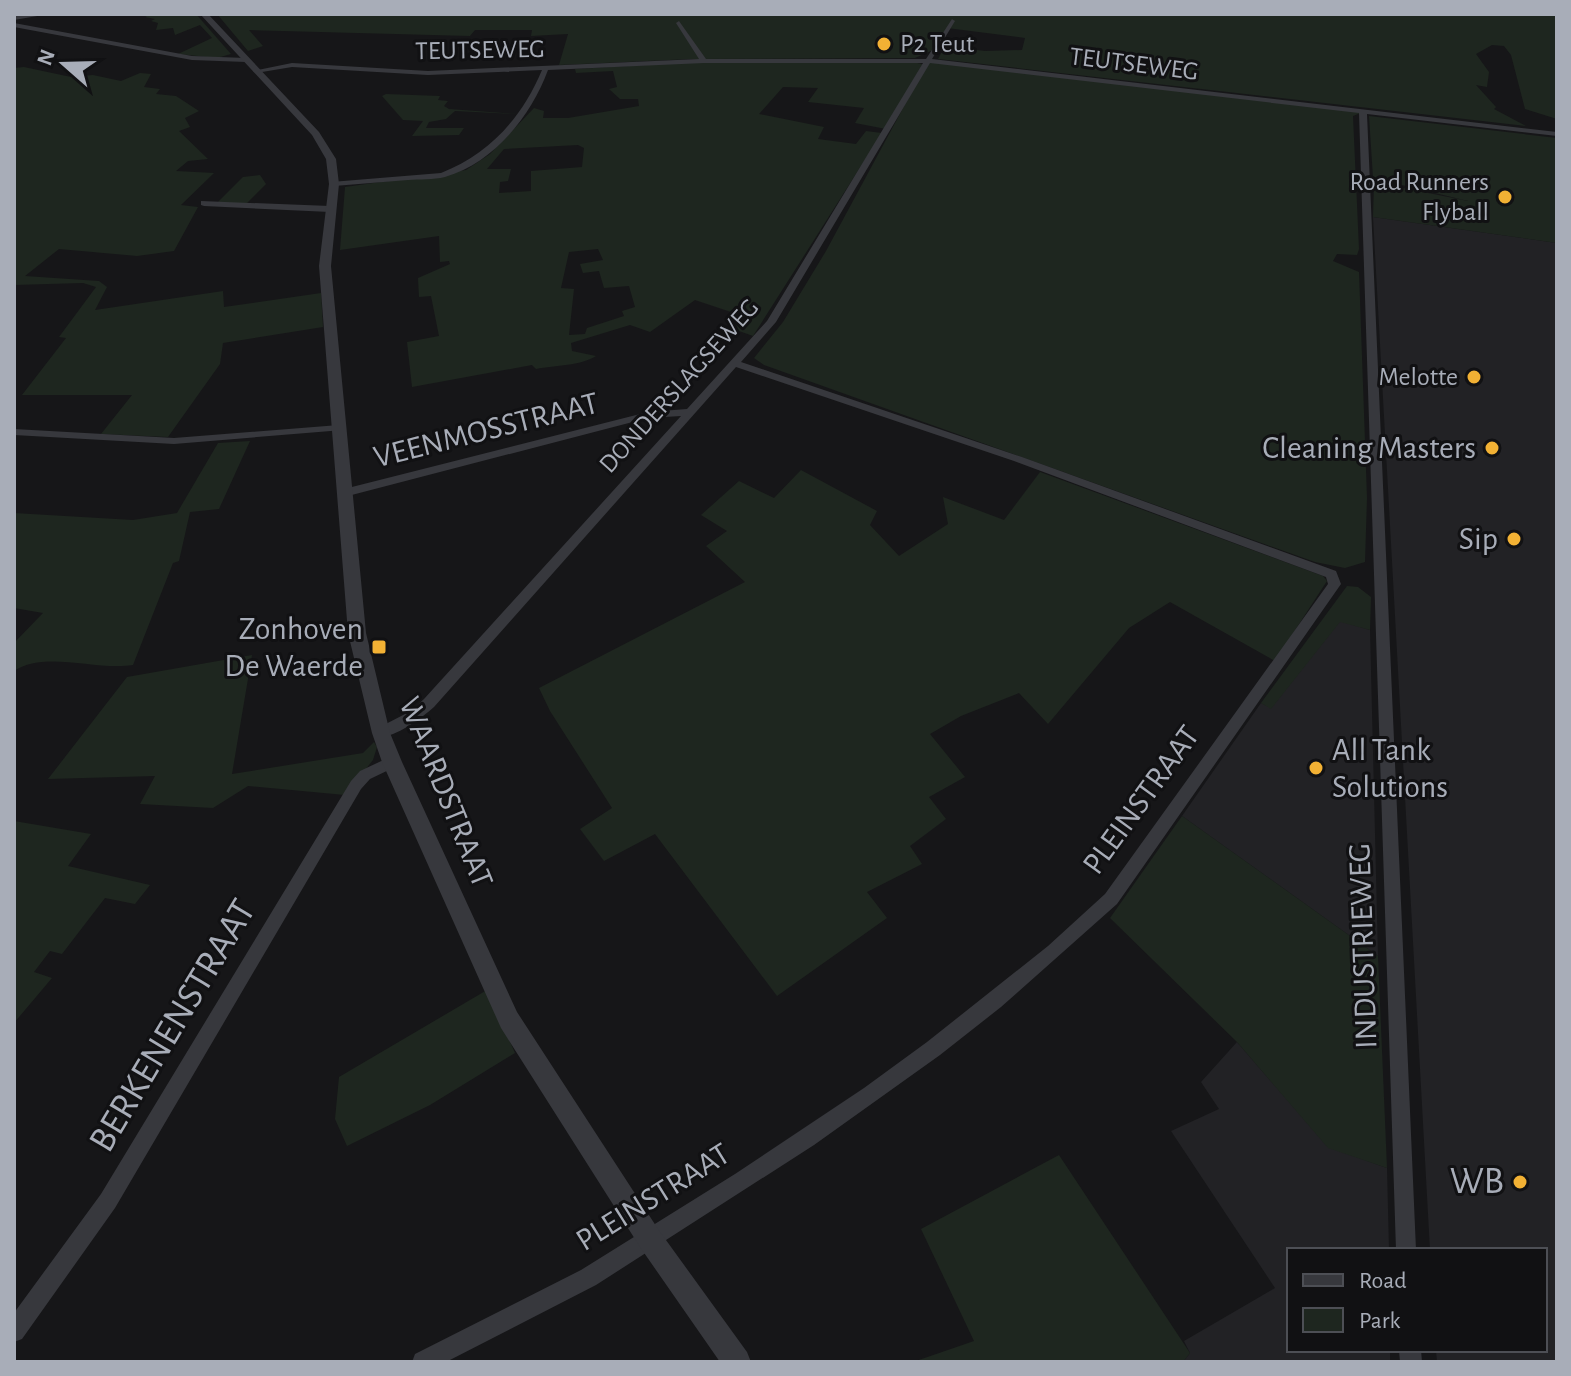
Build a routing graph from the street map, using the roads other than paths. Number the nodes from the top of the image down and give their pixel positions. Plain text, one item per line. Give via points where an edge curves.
1 (21, 14) edge
2 (46, 14) edge
3 (204, 14) edge
4 (14, 18) edge
5 (952, 21) dead end
6 (679, 23) dead end
7 (14, 25) edge
8 (246, 60) junction
9 (704, 61) junction
10 (929, 61) junction
11 (545, 70) junction
12 (256, 71) junction
13 (1363, 112) junction
14 (1557, 134) edge
15 (334, 184) junction
16 (204, 203) dead end
17 (330, 209) junction
18 (736, 364) junction
19 (688, 412) junction
20 (339, 428) junction
21 (14, 432) edge
22 (344, 493) junction
23 (381, 733) junction
24 (392, 762) junction
25 (649, 1238) junction
26 (1406, 1248) edge
27 (14, 1331) edge
28 (423, 1362) edge
29 (737, 1362) edge

1 - 4 street
2 - 4 street
3 - 8 street, WAARDSTRAAT
5 - 10 street, DONDERSLAGSEWEG
6 - 9 street
7 - 8 street via 192,58
8 - 12 street, WAARDSTRAAT
9 - 10 street, TEUTSEWEG
9 - 11 street, TEUTSEWEG
10 - 13 street, TEUTSEWEG
10 - 18 street, DONDERSLAGSEWEG via 796,285
11 - 12 street, TEUTSEWEG via 428,73 292,65
11 - 15 street via 520,117 475,161 442,175
12 - 15 street, WAARDSTRAAT via 325,146
13 - 14 street, TEUTSEWEG
13 - 26 street, INDUSTRIEWEG
15 - 17 street, WAARDSTRAAT
16 - 17 street
17 - 20 street, WAARDSTRAAT via 325,266
18 - 19 street, DONDERSLAGSEWEG
18 - 25 street, PLEINSTRAAT via 1215,531 1332,574 1335,584 1111,899 908,1069
19 - 22 street, VEENMOSSTRAAT via 648,415
19 - 23 street, DONDERSLAGSEWEG via 429,703
20 - 21 street via 174,441
20 - 22 street, WAARDSTRAAT
22 - 23 street, WAARDSTRAAT via 357,633
23 - 24 street, WAARDSTRAAT
24 - 25 street, WAARDSTRAAT via 509,1020
24 - 27 street, BERKENENSTRAAT via 356,785 108,1201
25 - 28 street, PLEINSTRAAT via 610,1265
25 - 29 street, WAARDSTRAAT

